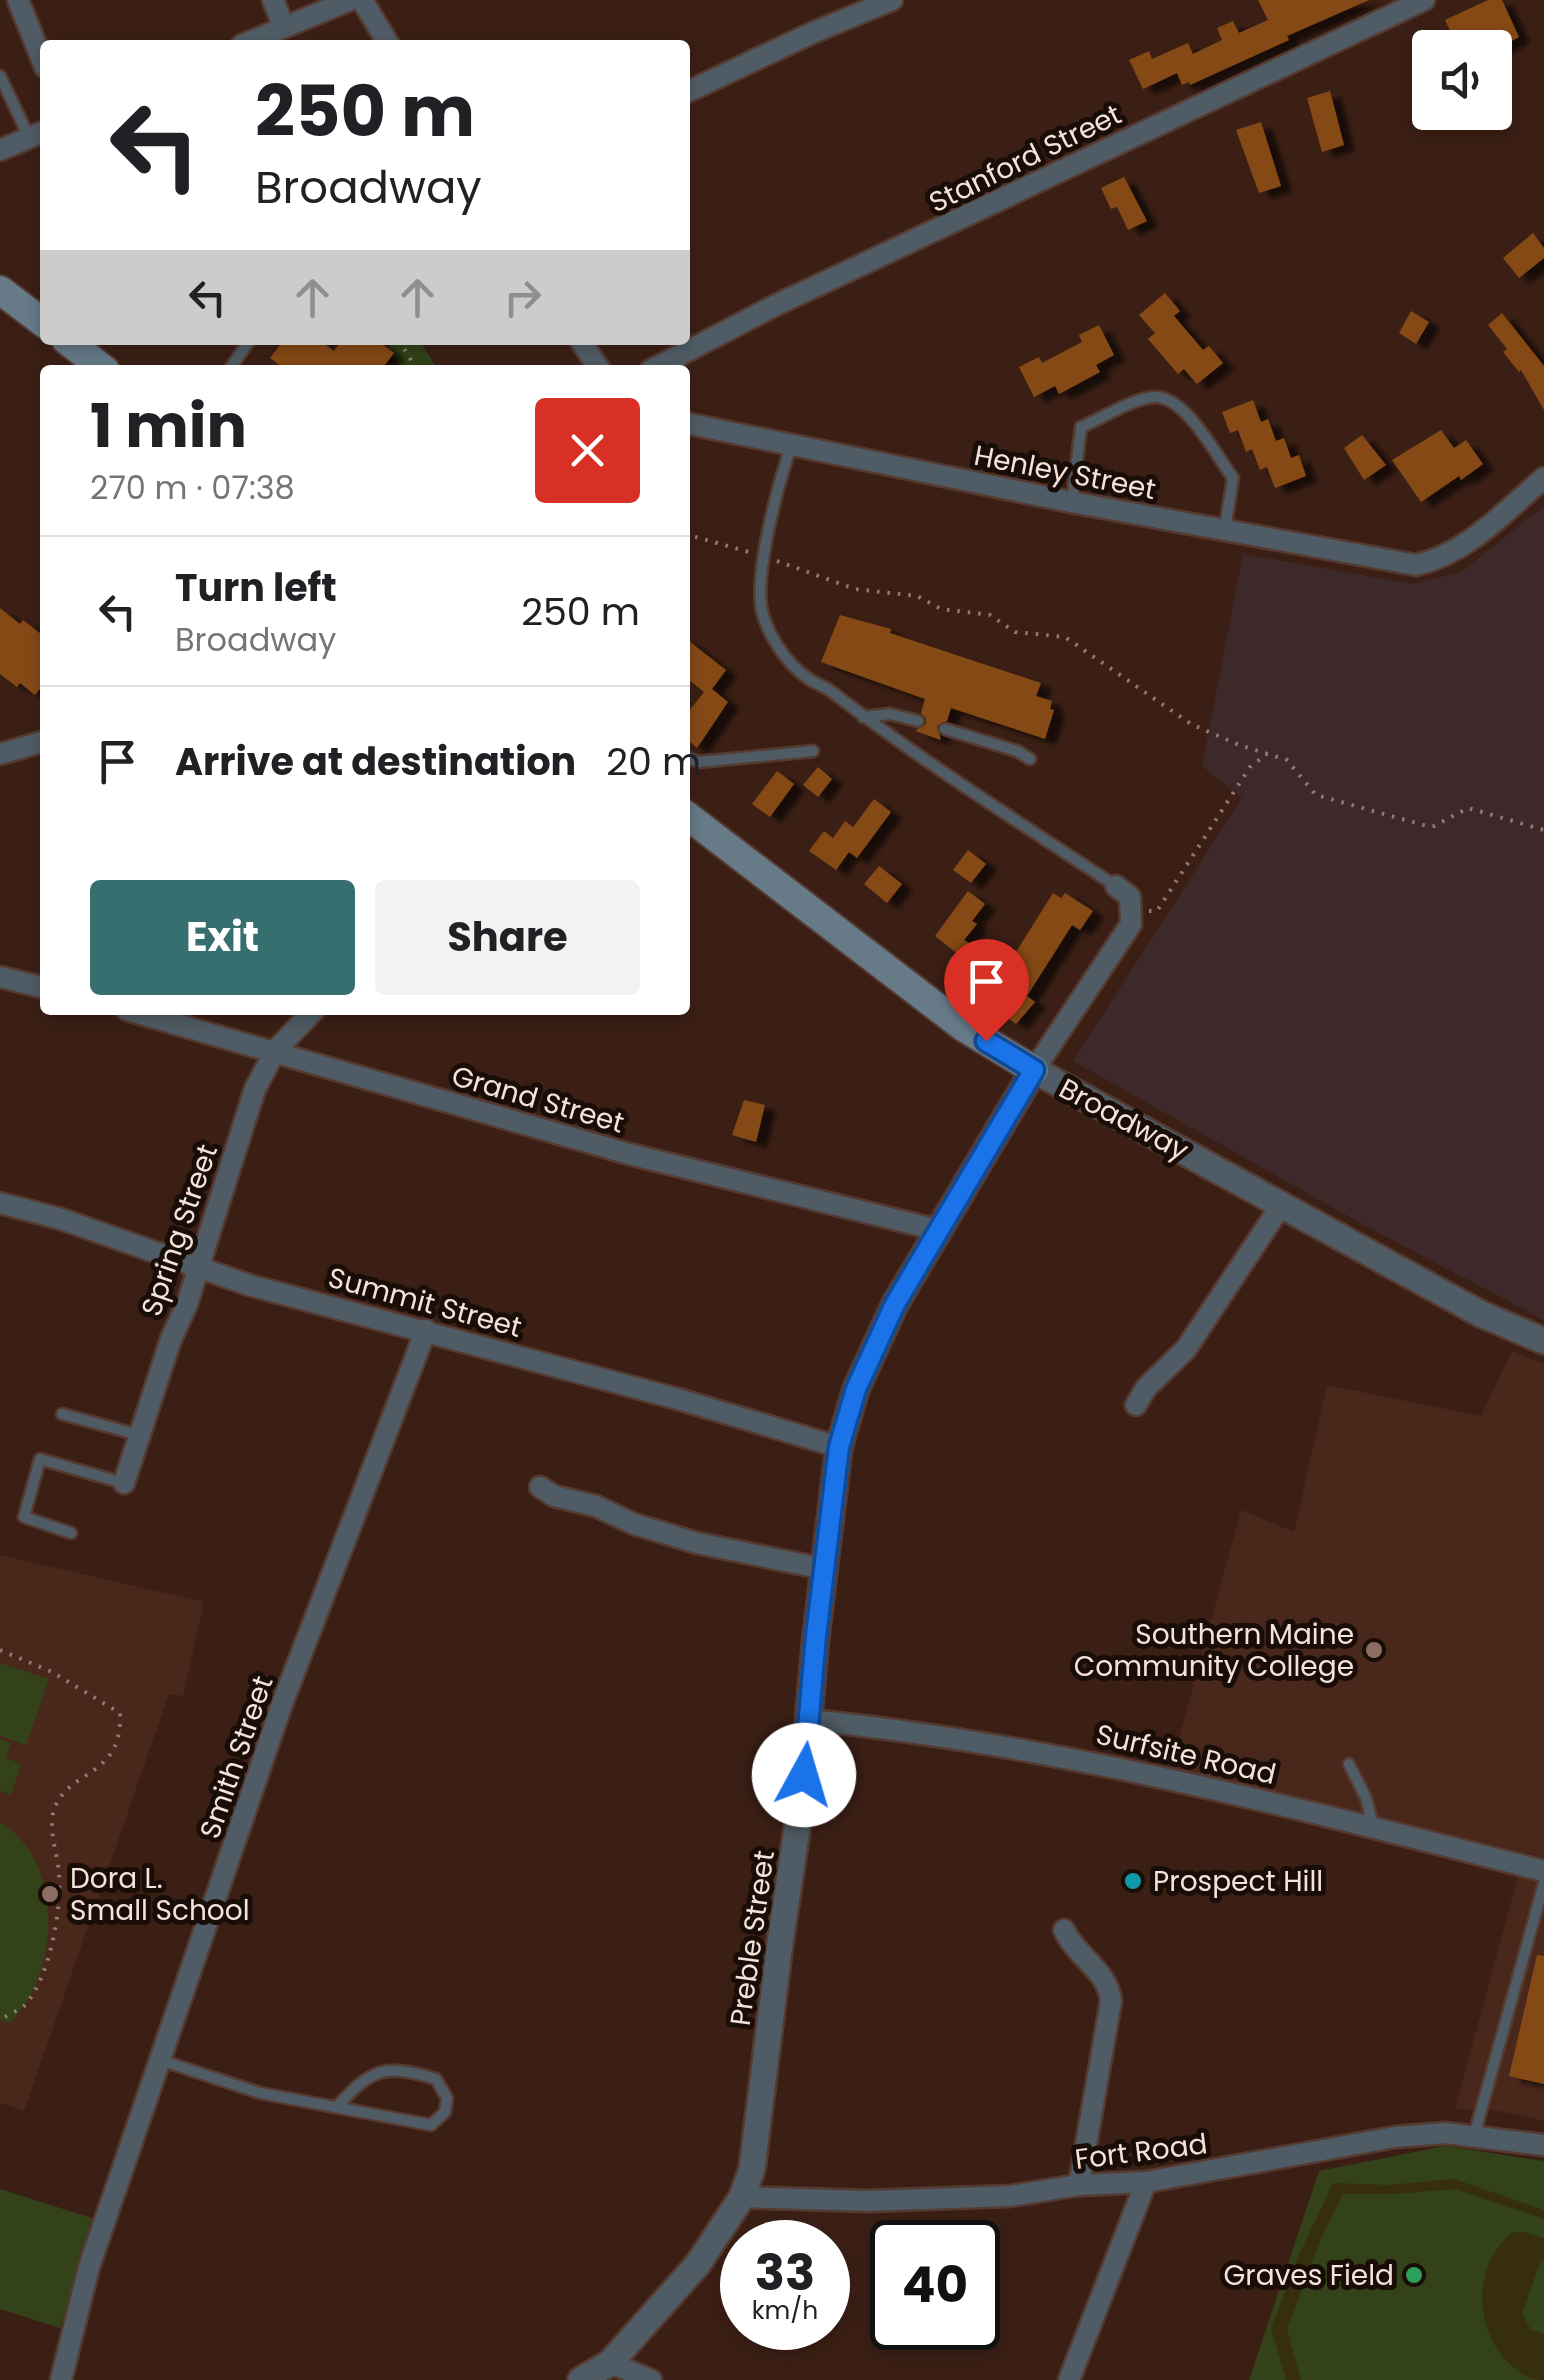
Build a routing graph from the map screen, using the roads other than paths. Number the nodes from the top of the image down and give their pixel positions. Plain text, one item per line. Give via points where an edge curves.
1 (18, 0) edge
2 (272, 0) edge
3 (350, 0) edge
4 (362, 0) edge
5 (892, 0) edge
6 (1424, 0) edge
7 (284, 27) junction
8 (254, 40) edge
9 (386, 40) edge
10 (40, 55) edge
11 (0, 76) edge
12 (690, 90) edge
13 (37, 135) edge
14 (0, 150) edge
15 (0, 290) edge
16 (40, 320) edge
17 (72, 345) edge
18 (98, 365) edge
19 (661, 365) edge
20 (690, 424) edge
21 (792, 444) junction
22 (1544, 478) edge
23 (1072, 502) junction
24 (1225, 528) junction
25 (863, 717) junction
26 (918, 720) dead end
27 (944, 729) dead end
28 (40, 742) edge
29 (3, 750) edge
30 (814, 752) dead end
31 (690, 759) edge
32 (1030, 759) dead end
33 (690, 818) edge
34 (1116, 886) joint
35 (0, 976) edge
36 (40, 987) edge
37 (145, 1015) edge
38 (309, 1015) edge
39 (275, 1051) junction
40 (1034, 1070) junction
41 (0, 1203) edge
42 (1282, 1204) junction
43 (938, 1230) junction
44 (198, 1267) junction
45 (426, 1330) junction
46 (1544, 1341) edge
47 (1136, 1404) dead end
48 (62, 1414) dead end
49 (140, 1435) junction
50 (839, 1447) junction
51 (124, 1483) joint
52 (540, 1487) dead end
53 (71, 1533) dead end
54 (825, 1568) junction
55 (810, 1720) junction
56 (1349, 1764) dead end
57 (1373, 1828) junction
58 (1544, 1871) edge
59 (1544, 1884) edge
60 (1064, 1930) dead end
61 (160, 2060) junction
62 (337, 2107) junction
63 (1474, 2136) junction
64 (1544, 2145) edge
65 (1146, 2182) junction
66 (1079, 2186) junction
67 (742, 2197) junction
68 (610, 2363) junction
69 (61, 2380) edge
70 (581, 2380) edge
71 (651, 2380) edge
72 (1070, 2380) edge

1 - 10 street
2 - 7 street
3 - 7 street
4 - 9 street
5 - 12 street
6 - 19 street, Stanford Street
7 - 8 street
11 - 13 lane
13 - 14 street
15 - 16 main road
17 - 18 main road
20 - 21 street, Henley Street
21 - 23 street, Henley Street
21 - 25 lane via 758,587 762,612 785,656
22 - 24 street, Henley Street via 1464,544 1416,564
23 - 24 street, Henley Street
23 - 24 lane via 1082,427 1150,397 1168,398 1232,478
25 - 26 lane
25 - 34 lane
27 - 32 lane
28 - 29 street
30 - 31 lane
33 - 40 main road, Broadway via 962,1027
34 - 40 street via 1130,897 1131,924
35 - 36 street
37 - 39 street, Grand Street
38 - 39 street, Spring Street
39 - 43 street, Grand Street via 629,1154
39 - 44 street, Spring Street via 256,1089
40 - 42 street, Broadway
40 - 43 street, Preble Street
41 - 44 street, Summit Street
42 - 46 street, Broadway via 1481,1314
42 - 47 street via 1186,1349
43 - 50 street, Preble Street via 868,1356
44 - 45 street, Summit Street
44 - 49 street, Spring Street
45 - 50 street, Summit Street
45 - 61 street, Smith Street via 282,1704
48 - 49 lane
49 - 51 street, Spring Street
50 - 54 street, Preble Street
51 - 53 lane via 40,1459 24,1517
52 - 54 street via 697,1543
54 - 55 street, Preble Street
55 - 57 street, Surfsite Road via 1032,1749
55 - 67 street, Preble Street via 758,2127
56 - 57 lane
57 - 58 street, Surfsite Road
59 - 63 lane
60 - 66 street via 1101,1972 1111,2001
61 - 62 lane via 260,2093
61 - 69 street, Smith Street via 90,2267
62 - 62 lane via 431,2125 448,2098 436,2079 394,2068 358,2082
63 - 64 street, Fort Road
63 - 65 street, Fort Road via 1395,2137
65 - 66 street, Fort Road
65 - 72 street
66 - 67 street, Fort Road via 868,2202
67 - 68 street, Preble Street via 698,2264
68 - 70 street, Preble Street
68 - 71 street

